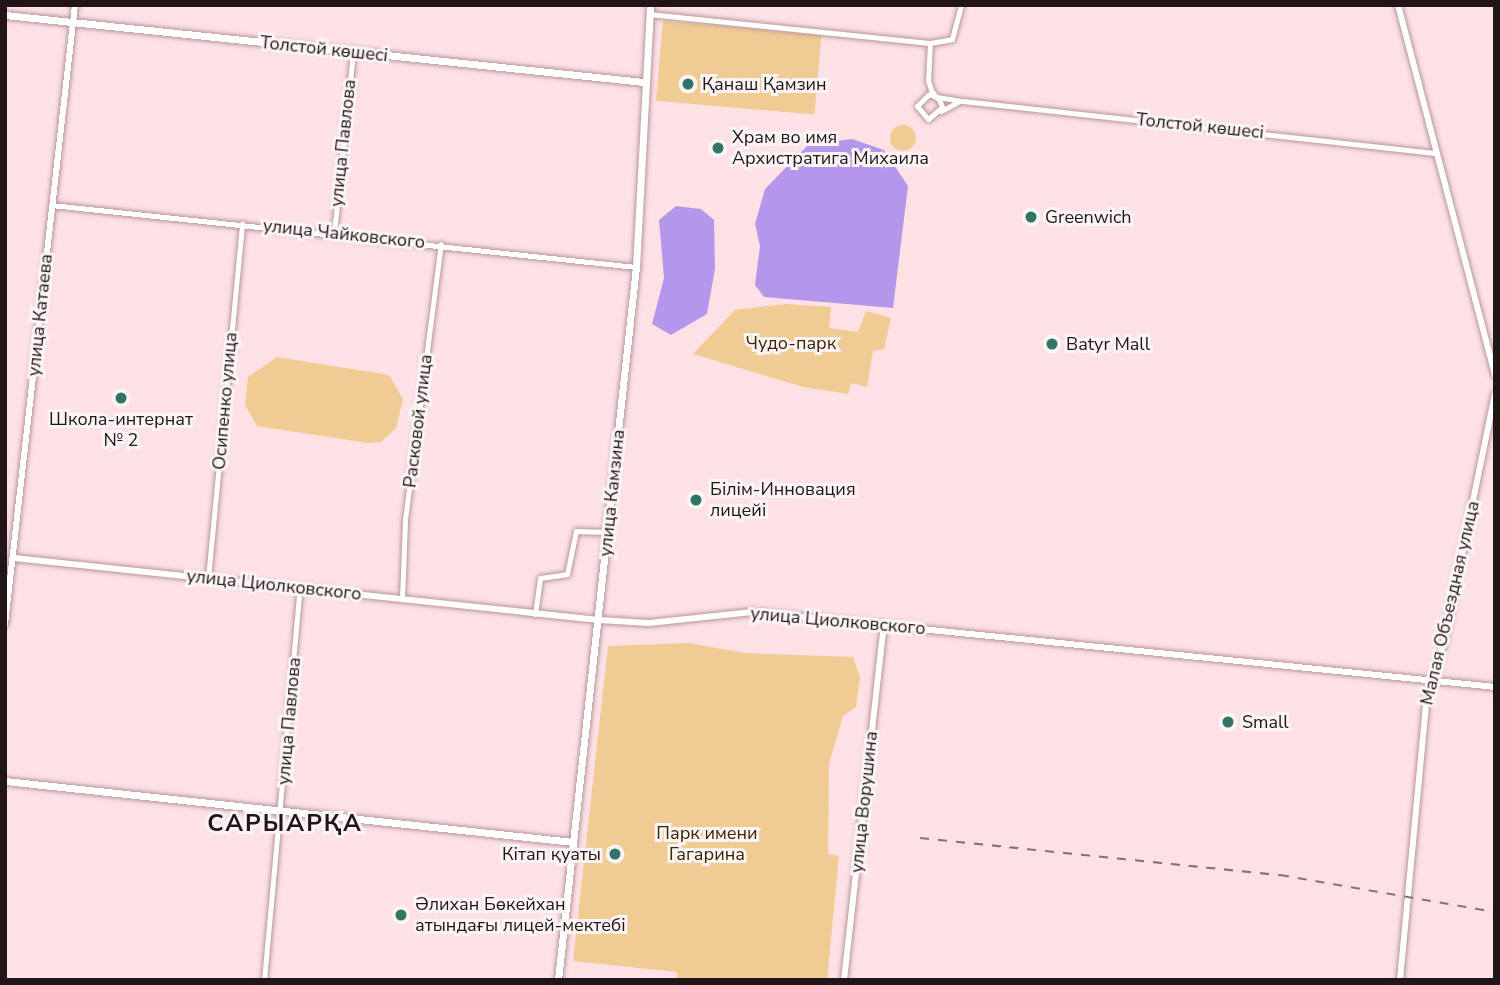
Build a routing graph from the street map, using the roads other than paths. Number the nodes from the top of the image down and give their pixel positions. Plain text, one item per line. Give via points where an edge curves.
1 (75, 5) edge
2 (650, 5) edge
3 (961, 5) edge
4 (1398, 5) edge
5 (649, 14) junction
6 (5, 15) edge
7 (71, 23) junction
8 (930, 43) junction
9 (353, 52) junction
10 (928, 80) junction
11 (643, 82) junction
12 (936, 97) junction
13 (920, 99) junction
14 (963, 101) junction
15 (941, 111) junction
16 (1437, 153) junction
17 (51, 205) junction
18 (242, 224) junction
19 (334, 233) junction
20 (441, 244) junction
21 (636, 267) junction
22 (1495, 376) edge
23 (1495, 394) edge
24 (608, 532) junction
25 (14, 558) junction
26 (208, 578) junction
27 (300, 588) junction
28 (402, 599) junction
29 (535, 614) junction
30 (598, 620) junction
31 (5, 624) edge
32 (884, 624) junction
33 (1432, 683) junction
34 (1495, 687) edge
35 (5, 781) edge
36 (280, 812) junction
37 (573, 842) junction
38 (264, 980) edge
39 (558, 980) edge
40 (844, 980) edge
41 (1400, 980) edge

1 - 7 street, улица Катаева
2 - 5 main road, улица Камзина
3 - 8 street via 952,39
4 - 16 street
5 - 8 street
5 - 11 main road, улица Камзина
6 - 7 main road, Толстой көшесі
7 - 9 main road, Толстой көшесі
7 - 17 street, улица Катаева
8 - 10 street
9 - 11 main road, Толстой көшесі
9 - 19 street, улица Павлова
10 - 12 street
10 - 13 street
11 - 21 main road, улица Камзина
12 - 13 street, Толстой көшесі
12 - 14 street, Толстой көшесі
12 - 15 street
13 - 15 street via 918,109 925,118
14 - 15 street
14 - 16 street, Толстой көшесі
16 - 22 street
17 - 18 street, улица Чайковского
17 - 25 street, улица Катаева
18 - 19 street, улица Чайковского
18 - 26 street, Осипенко улица
19 - 20 street, улица Чайковского
20 - 21 street, улица Чайковского
20 - 28 street, Расковой улица via 405,520
21 - 24 main road, улица Камзина
23 - 33 street, Малая Объездная улица
24 - 29 street via 576,531 567,574 540,578
24 - 30 main road, улица Камзина
25 - 26 street, улица Циолковского
25 - 31 street, улица Катаева
26 - 27 street, улица Циолковского
27 - 28 street, улица Циолковского
27 - 36 street, улица Павлова
28 - 29 street, улица Циолковского
29 - 30 street, улица Циолковского
30 - 32 street, улица Циолковского via 662,622 751,612
30 - 37 main road, улица Камзина
32 - 33 street, улица Циолковского
32 - 40 street, улица Ворушина
33 - 34 street, улица Циолковского
33 - 41 street, Малая Объездная улица
35 - 36 main road
36 - 37 main road
36 - 38 street, улица Павлова
37 - 39 main road, улица Камзина

